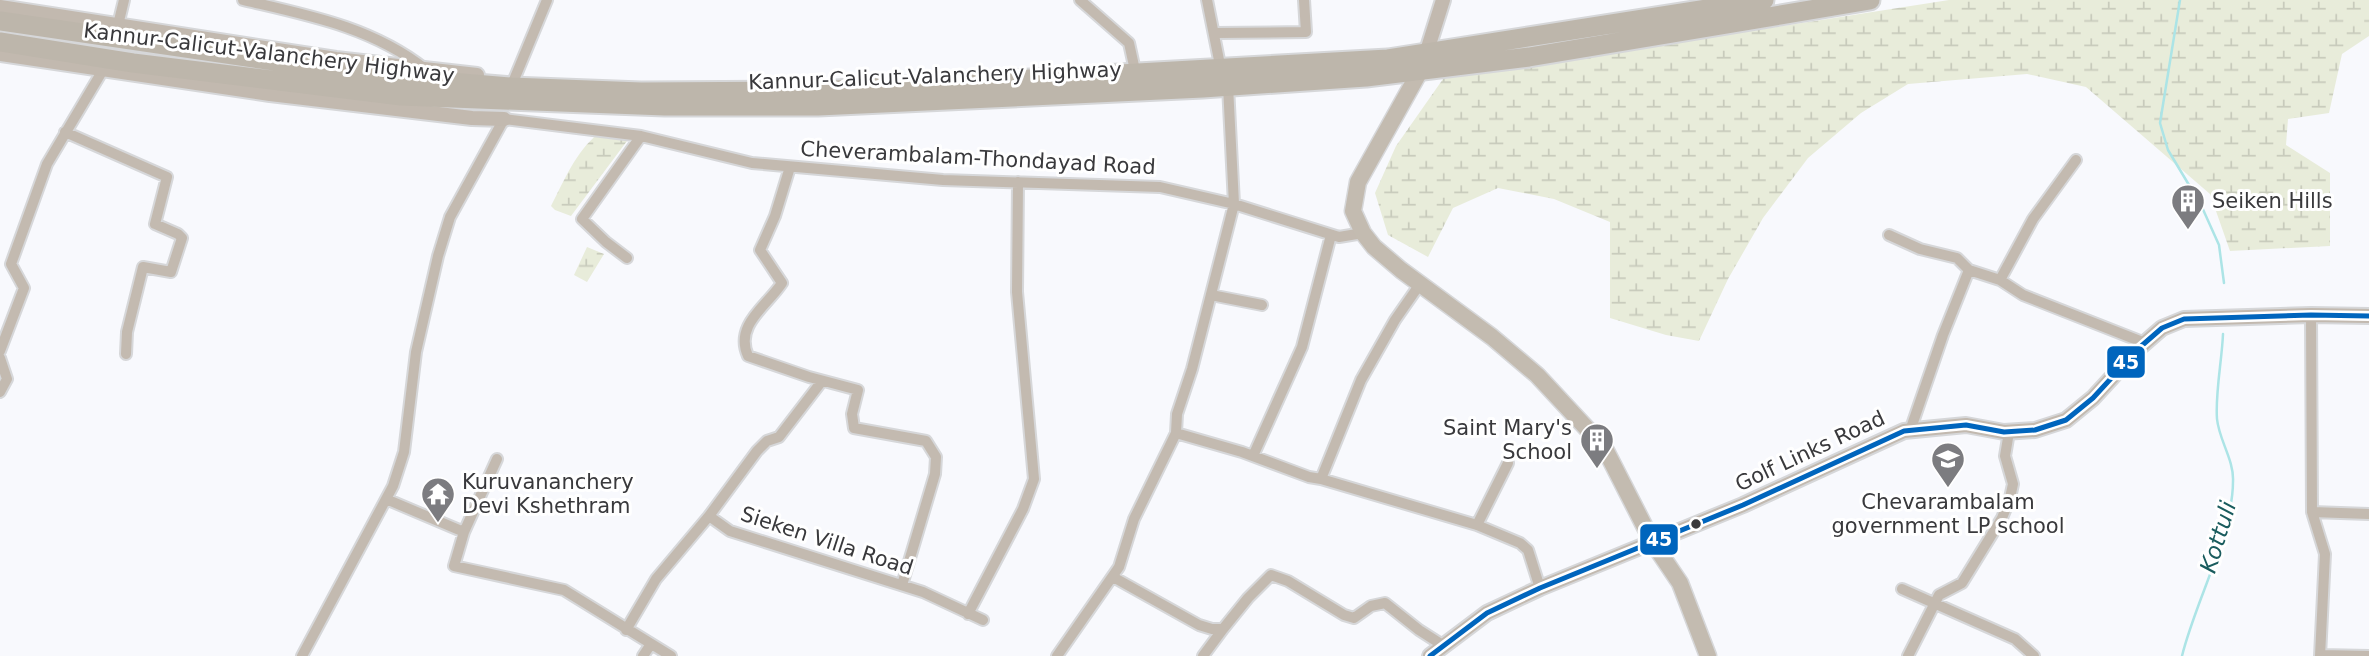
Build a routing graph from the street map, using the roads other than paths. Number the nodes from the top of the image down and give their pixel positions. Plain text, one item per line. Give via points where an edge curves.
1 (124, 0) edge
2 (247, 0) edge
3 (547, 0) edge
4 (1207, 0) edge
5 (1304, 0) edge
6 (1443, 0) edge
7 (1765, 0) edge
8 (1870, 0) edge
9 (1086, 3) edge
10 (0, 7) edge
11 (0, 21) edge
12 (118, 26) junction
13 (1216, 33) junction
14 (0, 42) edge
15 (235, 49) junction
16 (0, 54) edge
17 (1423, 62) junction
18 (425, 69) junction
19 (103, 70) junction
20 (1136, 75) junction
21 (1224, 78) junction
22 (230, 82) junction
23 (511, 87) junction
24 (504, 119) junction
25 (65, 132) junction
26 (641, 135) junction
27 (2076, 160) dead end
28 (790, 167) junction
29 (1018, 182) junction
30 (1234, 205) junction
31 (1363, 233) junction
32 (1331, 235) junction
33 (1889, 235) dead end
34 (627, 258) dead end
35 (1969, 270) junction
36 (2000, 280) junction
37 (1420, 284) junction
38 (1211, 295) junction
39 (1262, 305) dead end
40 (2311, 315) junction
41 (2369, 316) edge
42 (2144, 343) junction
43 (0, 351) edge
44 (126, 354) dead end
45 (0, 358) edge
46 (822, 381) junction
47 (0, 392) edge
48 (1912, 428) junction
49 (2009, 432) junction
50 (1176, 433) junction
51 (1253, 456) junction
52 (497, 459) dead end
53 (1508, 463) dead end
54 (1321, 479) junction
55 (386, 499) junction
56 (2312, 512) junction
57 (2369, 514) edge
58 (709, 516) junction
59 (1478, 525) junction
60 (464, 532) junction
61 (1654, 543) junction
62 (1113, 577) junction
63 (902, 585) junction
64 (1540, 588) junction
65 (1902, 589) dead end
66 (1935, 604) junction
67 (968, 614) junction
68 (983, 620) dead end
69 (1223, 629) junction
70 (626, 630) junction
71 (651, 644) junction
72 (1444, 646) junction
73 (1705, 654) edge
74 (2320, 655) edge
75 (302, 656) edge
76 (643, 656) edge
77 (671, 656) edge
78 (1057, 656) edge
79 (1203, 656) edge
80 (1430, 656) edge
81 (1908, 656) edge
82 (2034, 656) edge
83 (2369, 656) edge

1 - 12 street
2 - 18 street via 359,32
3 - 23 street
4 - 13 street
5 - 13 street via 1306,32
6 - 17 street
7 - 17 highway, Kannur-Calicut-Valanchery Highway
8 - 17 highway, Kannur-Calicut-Valanchery Highway via 1529,57
9 - 20 street via 1129,43
10 - 12 street
11 - 15 highway, Kannur-Calicut-Valanchery Highway
12 - 15 street
13 - 21 street
14 - 22 highway, Kannur-Calicut-Valanchery Highway
15 - 18 street
15 - 22 highway
15 - 23 highway, Kannur-Calicut-Valanchery Highway via 369,75
16 - 19 street
17 - 21 highway, Kannur-Calicut-Valanchery Highway via 1388,59
17 - 31 main road via 1358,181 1353,211
18 - 23 street via 492,77
19 - 22 street
19 - 25 street
20 - 21 highway, Kannur-Calicut-Valanchery Highway
20 - 23 highway, Kannur-Calicut-Valanchery Highway via 818,91 666,93
21 - 22 highway, Kannur-Calicut-Valanchery Highway via 818,107 401,96
21 - 30 street
22 - 24 street
24 - 26 street, Cheverambalam-Thondayad Road
24 - 55 street via 450,217 416,352 404,452
25 - 43 street via 47,164 11,264 24,288
25 - 44 street via 167,177 155,223 182,238 171,272 143,267
26 - 28 street, Cheverambalam-Thondayad Road via 752,163
26 - 34 street via 582,219
27 - 36 street via 2033,219
28 - 29 street, Cheverambalam-Thondayad Road
28 - 46 street via 760,250 782,283 743,338 748,356
29 - 30 street, Cheverambalam-Thondayad Road via 1160,187
29 - 67 street via 1017,292 1034,479
30 - 32 street, Cheverambalam-Thondayad Road
30 - 38 street
31 - 32 street, Cheverambalam-Thondayad Road
31 - 37 main road
32 - 51 street via 1302,347
33 - 35 street via 1957,258
35 - 36 street
35 - 48 street
36 - 42 street via 2023,295
37 - 54 street via 1361,380
37 - 61 main road via 1537,375 1604,447
38 - 39 street
38 - 50 street via 1177,414
40 - 41 street, Golf Links Road
40 - 42 street, Golf Links Road via 2184,319 2162,328
40 - 56 street
42 - 49 street, Golf Links Road via 2066,420
45 - 47 street via 7,379
46 - 58 street, Sieken Villa Road via 779,437 757,451
46 - 63 street via 858,390 854,428 926,442 936,457 936,474
48 - 49 street, Golf Links Road via 1966,425
48 - 61 street, Golf Links Road
49 - 66 street via 2005,456 2013,484 2002,517 1962,583 1939,594
50 - 51 street
50 - 62 street via 1134,519
51 - 54 street
52 - 60 street
53 - 59 street
54 - 59 street
55 - 60 street
55 - 75 street
56 - 57 street
56 - 74 street via 2325,554
58 - 63 street, Sieken Villa Road via 730,531
58 - 70 street via 656,579
59 - 64 street via 1528,550
60 - 70 street via 454,566 564,590
61 - 64 street, Golf Links Road
61 - 73 main road via 1680,583
62 - 69 street via 1199,625
62 - 78 street
63 - 67 street, Sieken Villa Road
64 - 72 street, Golf Links Road via 1487,613
65 - 66 street
66 - 81 street
66 - 82 street via 2015,639
67 - 68 street, Sieken Villa Road
69 - 72 street via 1271,575 1354,618 1385,603
69 - 79 street
70 - 71 street
71 - 76 street
71 - 77 street
72 - 80 street, Golf Links Road
74 - 83 street

